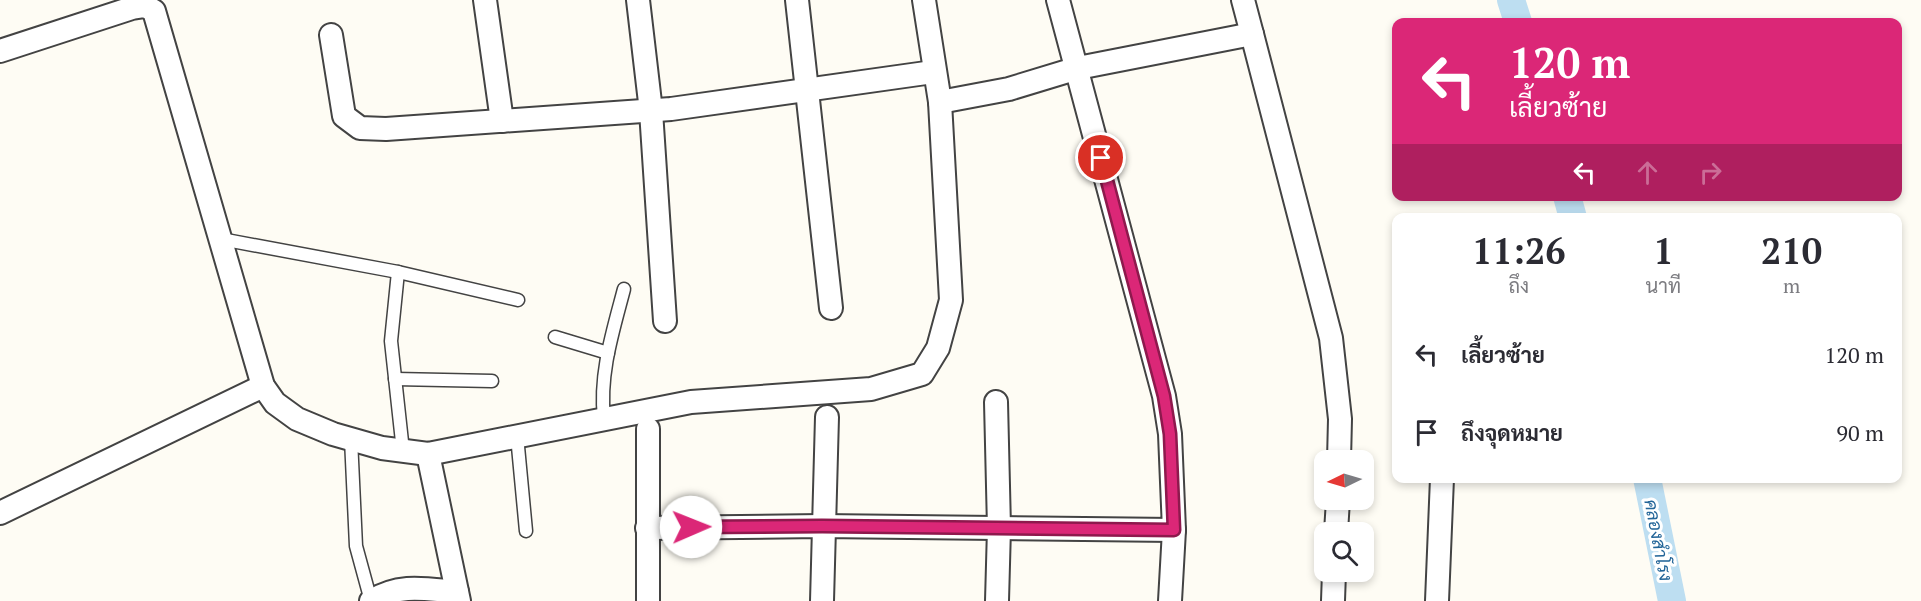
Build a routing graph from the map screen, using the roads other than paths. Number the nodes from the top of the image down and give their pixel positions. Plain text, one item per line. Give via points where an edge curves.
1 (485, 0) edge
2 (638, 0) edge
3 (797, 0) edge
4 (924, 0) edge
5 (1058, 0) edge
6 (1243, 0) edge
7 (1252, 34) junction
8 (331, 35) dead end
9 (0, 51) edge
10 (1078, 68) junction
11 (933, 72) junction
12 (806, 89) junction
13 (940, 102) junction
14 (651, 111) junction
15 (502, 121) junction
16 (221, 239) junction
17 (398, 272) junction
18 (624, 289) dead end
19 (518, 300) dead end
20 (831, 308) dead end
21 (665, 321) dead end
22 (555, 338) dead end
23 (608, 353) junction
24 (395, 379) junction
25 (492, 381) dead end
26 (263, 386) junction
27 (996, 402) dead end
28 (827, 417) dead end
29 (604, 418) junction
30 (648, 429) dead end
31 (517, 436) junction
32 (351, 439) junction
33 (1339, 450) edge
34 (403, 451) junction
35 (428, 454) junction
36 (1442, 483) edge
37 (0, 513) edge
38 (822, 526) junction
39 (647, 528) junction
40 (999, 528) junction
41 (1174, 530) junction
42 (526, 531) dead end
43 (1334, 582) edge
44 (458, 596) edge
45 (371, 601) edge
46 (648, 601) edge
47 (822, 601) edge
48 (997, 601) edge
49 (1170, 601) edge
50 (1333, 601) edge
51 (1437, 601) edge

1 - 15 street
2 - 14 street
3 - 12 street
4 - 11 street
5 - 10 street
6 - 7 street
7 - 10 street
7 - 33 street via 1330,338 1340,419
8 - 15 street via 344,116 360,128
9 - 16 street via 132,8 145,6 154,11
10 - 13 street via 1009,89
10 - 41 street via 1164,396 1170,434
11 - 12 street
11 - 13 street
12 - 14 street
12 - 20 street
13 - 29 street via 951,300 939,348 922,374 871,389 691,402
14 - 15 street
14 - 21 street
16 - 17 lane
16 - 26 street
17 - 19 lane
17 - 24 lane via 391,341
18 - 23 lane
22 - 23 lane
23 - 29 lane via 602,399
24 - 25 lane
24 - 34 lane
26 - 32 street via 275,403 297,419
26 - 37 street
27 - 40 street
28 - 38 street
29 - 31 street
30 - 39 street
31 - 35 street
31 - 42 lane
32 - 34 street
32 - 45 lane via 356,546
34 - 35 street
35 - 44 street
36 - 51 street
38 - 39 street
38 - 40 street
38 - 47 street
39 - 46 street
40 - 41 street
40 - 48 street
41 - 49 street
43 - 50 street
44 - 45 street via 416,588 388,591

